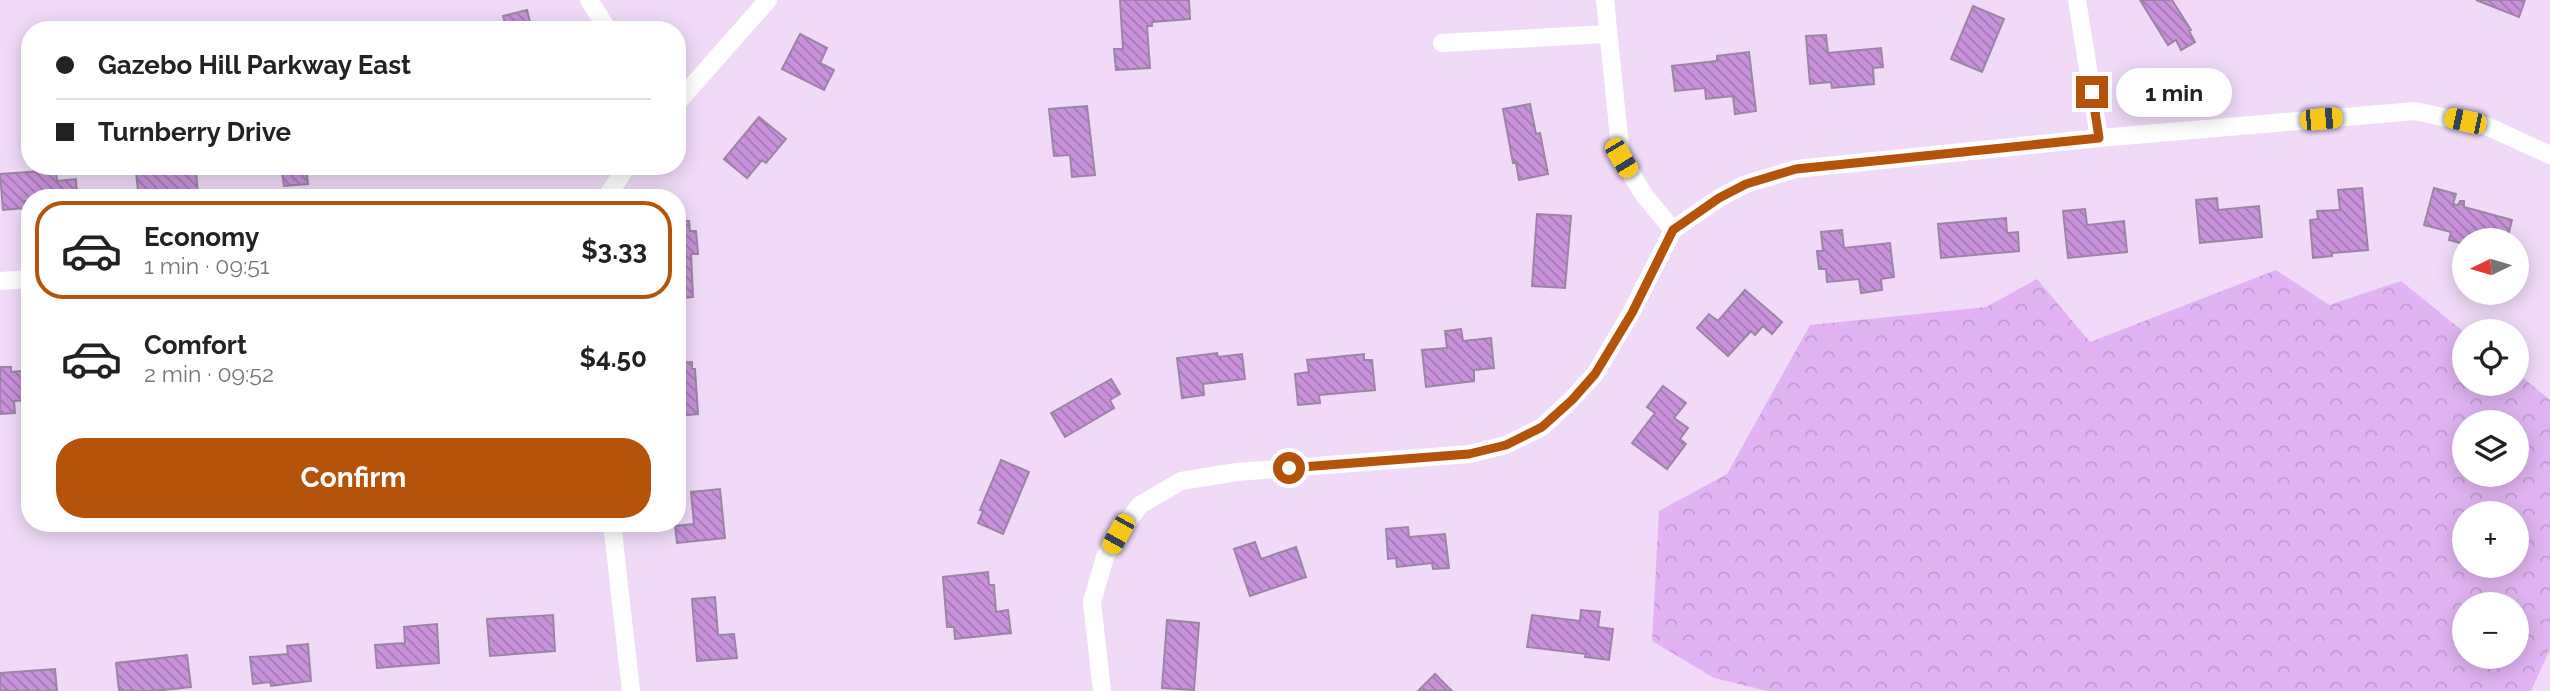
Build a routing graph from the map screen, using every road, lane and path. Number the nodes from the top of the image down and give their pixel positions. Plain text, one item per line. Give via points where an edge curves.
1 (589, 0) edge
2 (768, 0) edge
3 (1605, 0) edge
4 (2077, 0) edge
5 (602, 21) edge
6 (1607, 34) junction
7 (1442, 43) dead end
8 (686, 93) edge
9 (2099, 138) junction
10 (2550, 155) edge
11 (1673, 230) junction
12 (21, 280) edge
13 (0, 281) edge
14 (613, 532) edge
15 (631, 691) edge
16 (1102, 691) edge

1 - 5 street
2 - 8 street
3 - 6 street
4 - 9 street
6 - 7 street
6 - 11 street via 1621,158
9 - 10 street via 2415,111 2489,127
9 - 11 street via 1796,169 1746,184
11 - 16 street via 1595,374 1542,427 1506,445 1469,454 1237,472 1181,481 1140,505 1105,557 1092,602
12 - 13 street
14 - 15 street

